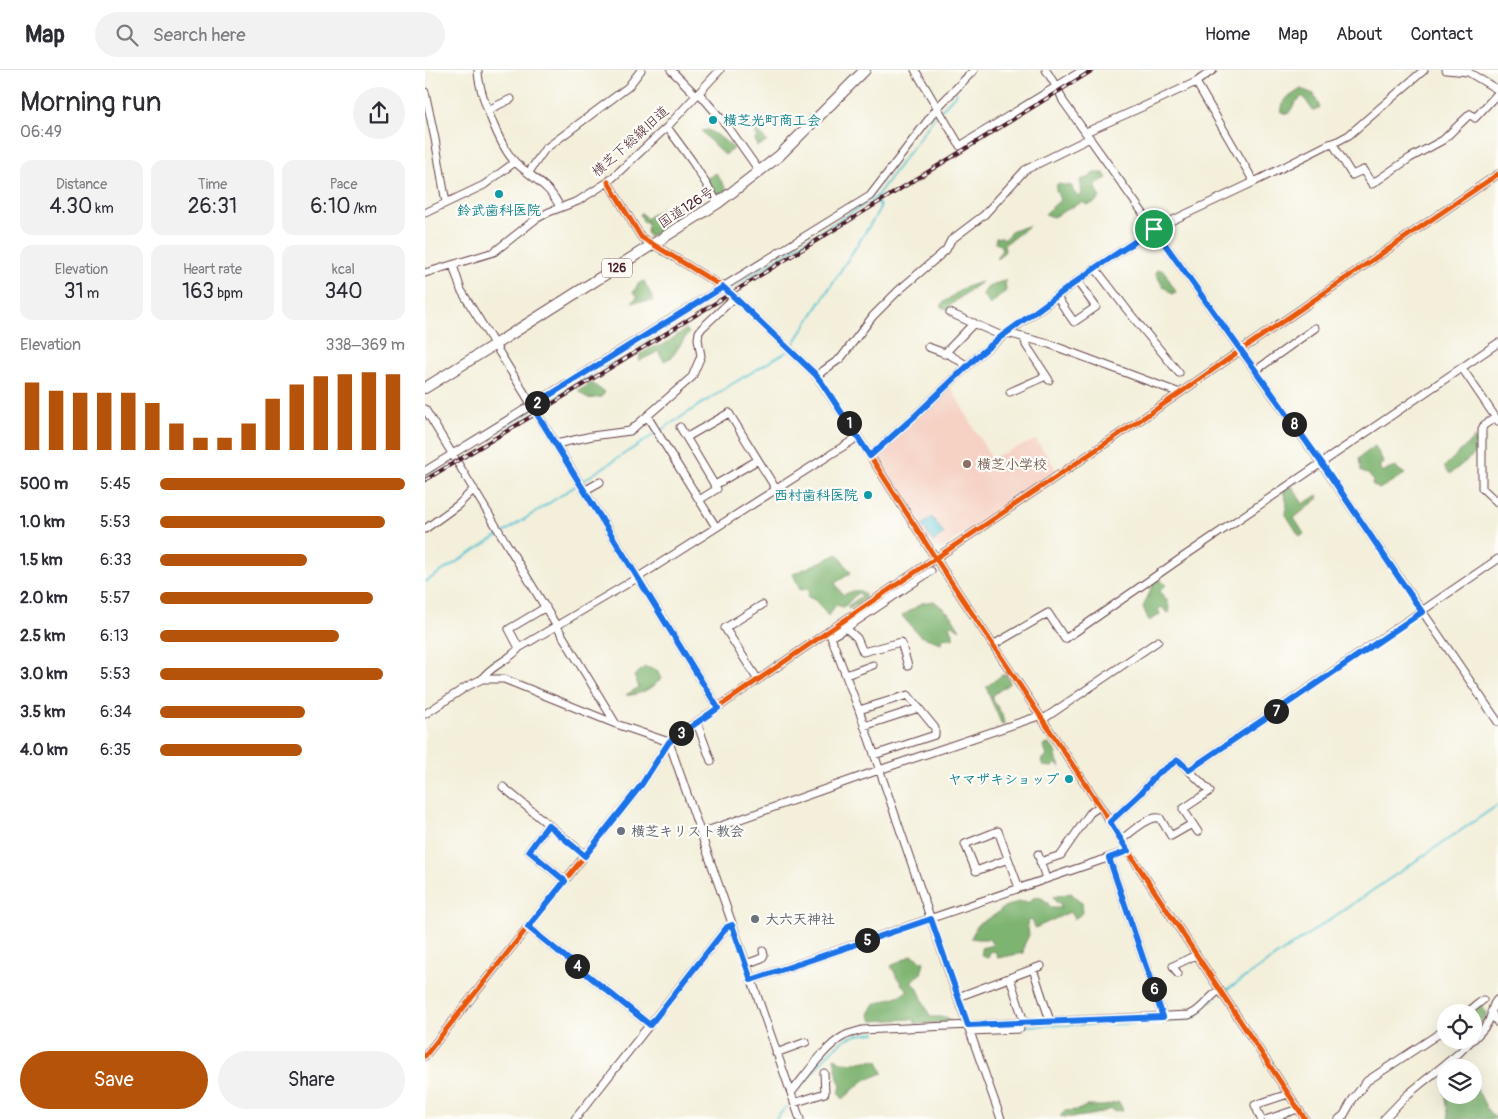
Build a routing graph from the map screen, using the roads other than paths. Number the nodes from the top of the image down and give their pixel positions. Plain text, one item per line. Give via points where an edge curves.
1 (478, 70) edge
2 (641, 70) edge
3 (671, 70) edge
4 (720, 70) edge
5 (865, 70) edge
6 (915, 70) edge
7 (974, 70) edge
8 (1045, 70) edge
9 (1083, 70) edge
10 (1213, 70) edge
11 (1424, 70) edge
12 (1446, 70) edge
13 (1470, 71) edge
14 (1196, 82) junction
15 (1056, 87) junction
16 (425, 92) edge
17 (1498, 92) edge
18 (697, 94) junction
19 (511, 99) dead end
20 (489, 110) junction
21 (939, 110) junction
22 (667, 127) junction
23 (1088, 135) junction
24 (1333, 144) junction
25 (515, 162) junction
26 (529, 172) junction
27 (760, 172) junction
28 (1498, 174) edge
29 (608, 182) junction
30 (1253, 182) junction
31 (446, 203) junction
32 (718, 204) junction
33 (560, 208) junction
34 (425, 213) edge
35 (1154, 229) junction
36 (652, 245) junction
37 (453, 265) junction
38 (1095, 268) junction
39 (425, 272) edge
40 (1077, 281) junction
41 (728, 291) junction
42 (1056, 296) junction
43 (951, 313) dead end
44 (974, 323) junction
45 (1315, 328) dead end
46 (1005, 334) junction
47 (1024, 337) junction
48 (1498, 343) edge
49 (495, 346) junction
50 (928, 347) dead end
51 (1241, 350) junction
52 (944, 354) junction
53 (968, 366) junction
54 (1462, 368) junction
55 (1255, 371) junction
56 (1179, 373) dead end
57 (816, 376) junction
58 (425, 388) edge
59 (1010, 392) dead end
60 (1180, 393) junction
61 (532, 406) junction
62 (425, 409) edge
63 (647, 416) junction
64 (1497, 420) edge
65 (680, 427) dead end
66 (687, 437) junction
67 (858, 437) junction
68 (556, 444) junction
69 (453, 456) junction
70 (870, 456) junction
71 (758, 460) junction
72 (1321, 462) junction
73 (425, 471) edge
74 (600, 482) dead end
75 (715, 485) junction
76 (474, 489) junction
77 (776, 489) junction
78 (584, 491) junction
79 (699, 500) junction
80 (1498, 503) edge
81 (716, 526) junction
82 (425, 529) edge
83 (936, 559) junction
84 (1498, 559) edge
85 (931, 571) dead end
86 (637, 578) junction
87 (762, 604) dead end
88 (546, 607) junction
89 (1422, 612) junction
90 (557, 625) junction
91 (846, 628) junction
92 (831, 634) junction
93 (1158, 641) dead end
94 (993, 645) junction
95 (519, 648) junction
96 (873, 665) dead end
97 (908, 666) dead end
98 (846, 675) junction
99 (482, 679) junction
100 (758, 680) junction
101 (718, 708) junction
102 (919, 708) junction
103 (859, 710) junction
104 (425, 714) edge
105 (1041, 718) junction
106 (1498, 722) edge
107 (697, 723) junction
108 (617, 724) junction
109 (864, 726) junction
110 (669, 742) junction
111 (874, 755) junction
112 (711, 761) dead end
113 (879, 770) junction
114 (1189, 770) junction
115 (503, 786) dead end
116 (1100, 806) junction
117 (1110, 822) junction
118 (1192, 824) junction
119 (548, 825) junction
120 (1198, 832) dead end
121 (701, 833) junction
122 (1121, 840) junction
123 (1128, 851) junction
124 (1038, 854) dead end
125 (585, 856) junction
126 (1109, 858) junction
127 (1009, 859) junction
128 (1040, 862) junction
129 (1046, 879) junction
130 (565, 881) junction
131 (1019, 888) junction
132 (931, 919) junction
133 (732, 925) junction
134 (528, 927) junction
135 (763, 951) dead end
136 (1196, 955) junction
137 (746, 964) junction
138 (1041, 966) dead end
139 (1033, 969) junction
140 (1178, 974) dead end
141 (1009, 978) junction
142 (751, 980) junction
143 (1220, 990) junction
144 (957, 997) junction
145 (1498, 999) edge
146 (1483, 1000) dead end
147 (1478, 1004) edge
148 (1491, 1012) junction
149 (1163, 1017) junction
150 (1050, 1021) junction
151 (1024, 1022) junction
152 (1498, 1022) edge
153 (650, 1025) junction
154 (969, 1028) junction
155 (1020, 1029) dead end
156 (1482, 1030) edge
157 (1437, 1035) edge
158 (806, 1042) dead end
159 (1463, 1049) edge
160 (776, 1053) junction
161 (425, 1056) edge
162 (824, 1073) dead end
163 (791, 1093) junction
164 (1288, 1094) junction
165 (794, 1103) junction
166 (1298, 1108) junction
167 (575, 1119) edge
168 (800, 1119) edge
169 (1001, 1119) edge
170 (1261, 1119) edge
171 (1268, 1119) edge
172 (1305, 1119) edge
173 (1339, 1119) edge
174 (1384, 1119) edge

1 - 20 street
2 - 26 street via 628,87 545,149
3 - 18 street
4 - 18 street, 横芝下総線旧道
5 - 27 highway, 国道126号 / 126
6 - 21 street
7 - 21 street
8 - 15 street
9 - 15 street
10 - 14 street
11 - 24 street via 1349,135
12 - 13 street
13 - 17 street
14 - 23 street
14 - 30 street
15 - 21 street via 960,146
15 - 23 street
16 - 31 street
17 - 24 street via 1475,118 1470,114 1443,140 1372,184 1363,170 1352,175
18 - 22 street, 横芝下総線旧道
18 - 27 street via 729,128
19 - 20 street
20 - 25 street via 505,148
21 - 41 street via 870,196
22 - 29 street, 横芝下総線旧道
22 - 32 street via 693,161
23 - 35 street
23 - 57 street via 1025,170 984,215 951,240 946,250 873,316 841,358
24 - 30 street
25 - 26 street
25 - 31 street via 484,185
26 - 33 street via 552,193
27 - 32 highway, 国道126号 / 126
28 - 51 street
29 - 33 street, 横芝下総線旧道
29 - 36 street via 637,233
30 - 35 street
31 - 34 street
32 - 36 highway, 国道126号 / 126
33 - 37 street, 横芝下総線旧道 via 536,219 494,252
35 - 38 street
35 - 51 street
36 - 41 street
36 - 49 highway, 国道126号 / 126
37 - 39 street, 横芝下総線旧道
37 - 49 street via 461,290
38 - 40 street
38 - 56 street
40 - 42 street
40 - 42 street via 1096,307 1074,322
41 - 57 street
41 - 61 street
41 - 63 street via 699,332 701,356 692,376
42 - 46 street
43 - 44 street
44 - 46 street
44 - 52 street
45 - 55 street
46 - 47 street
46 - 53 street
47 - 59 street via 1048,378
47 - 60 street
48 - 54 street
49 - 58 highway, 国道126号 / 126
49 - 61 street
50 - 52 street
51 - 55 street
51 - 60 street
52 - 53 street
53 - 70 street
54 - 64 street
54 - 72 street
55 - 72 street
57 - 67 street
60 - 83 street
61 - 68 street
61 - 69 street
62 - 69 street
63 - 68 street via 630,431
63 - 79 street
64 - 80 street via 1482,429 1482,488
65 - 66 street
66 - 71 street via 729,413
66 - 75 street
67 - 70 street
67 - 77 street
68 - 78 street
69 - 73 street
69 - 76 street
70 - 83 street
71 - 75 street
71 - 77 street
72 - 89 street
72 - 94 street via 1065,639 1048,613
74 - 78 street
75 - 79 street via 717,488
76 - 82 street
76 - 88 street
77 - 81 street
78 - 86 street
79 - 81 street
81 - 86 street
83 - 92 street
83 - 94 street
84 - 89 street
85 - 91 street
86 - 90 street
86 - 101 street
87 - 100 street via 725,628
88 - 90 street
88 - 95 street via 509,630
89 - 106 street
89 - 114 street
90 - 95 street
90 - 108 street
91 - 92 street
91 - 97 street via 857,638 863,652 901,642
92 - 98 street
92 - 100 street
93 - 105 street
94 - 105 street
95 - 99 street
96 - 98 street
98 - 103 street
99 - 104 street
99 - 108 street via 504,679
100 - 101 street
101 - 107 street
102 - 103 street via 908,695
102 - 109 street
102 - 111 street via 935,728 935,735
103 - 109 street
105 - 113 street
105 - 116 street
107 - 110 street
107 - 112 street
108 - 110 street
109 - 111 street
110 - 121 street
110 - 125 street via 642,784
111 - 113 street
113 - 121 street
113 - 132 street
114 - 117 street via 1178,760 1157,774
114 - 118 street via 1210,791 1183,809
115 - 119 street
116 - 117 street
116 - 128 street via 1090,812 1061,855
117 - 122 street
118 - 120 street
118 - 122 street via 1171,836 1160,818 1155,818
119 - 125 street
119 - 130 street via 529,851
121 - 133 street
122 - 123 street
123 - 126 street
123 - 136 street
124 - 128 street
125 - 130 street
126 - 129 street
126 - 149 street
127 - 127 street via 998,832 965,844 977,871
127 - 131 street
128 - 129 street
129 - 131 street
130 - 134 street
131 - 132 street
132 - 142 street
132 - 144 street
133 - 137 street
133 - 153 street via 727,927
134 - 153 street
134 - 161 street
135 - 137 street via 762,958
136 - 140 street via 1173,966
136 - 143 street
137 - 142 street
138 - 139 street
139 - 141 street
139 - 150 street
141 - 144 street
141 - 151 street
142 - 160 street
143 - 149 street via 1194,1014
143 - 164 street
144 - 154 street
145 - 148 street
146 - 147 street
148 - 152 street
148 - 156 street
149 - 150 street
150 - 151 street
151 - 154 street
153 - 167 street
154 - 155 street
154 - 163 street via 852,1032 828,1048
154 - 169 street
157 - 173 street via 1367,1081
158 - 160 street
159 - 174 street via 1407,1095
160 - 163 street
162 - 165 street via 825,1094
163 - 165 street
164 - 166 street
164 - 170 street via 1255,1105
165 - 168 street
166 - 171 street
166 - 172 street

